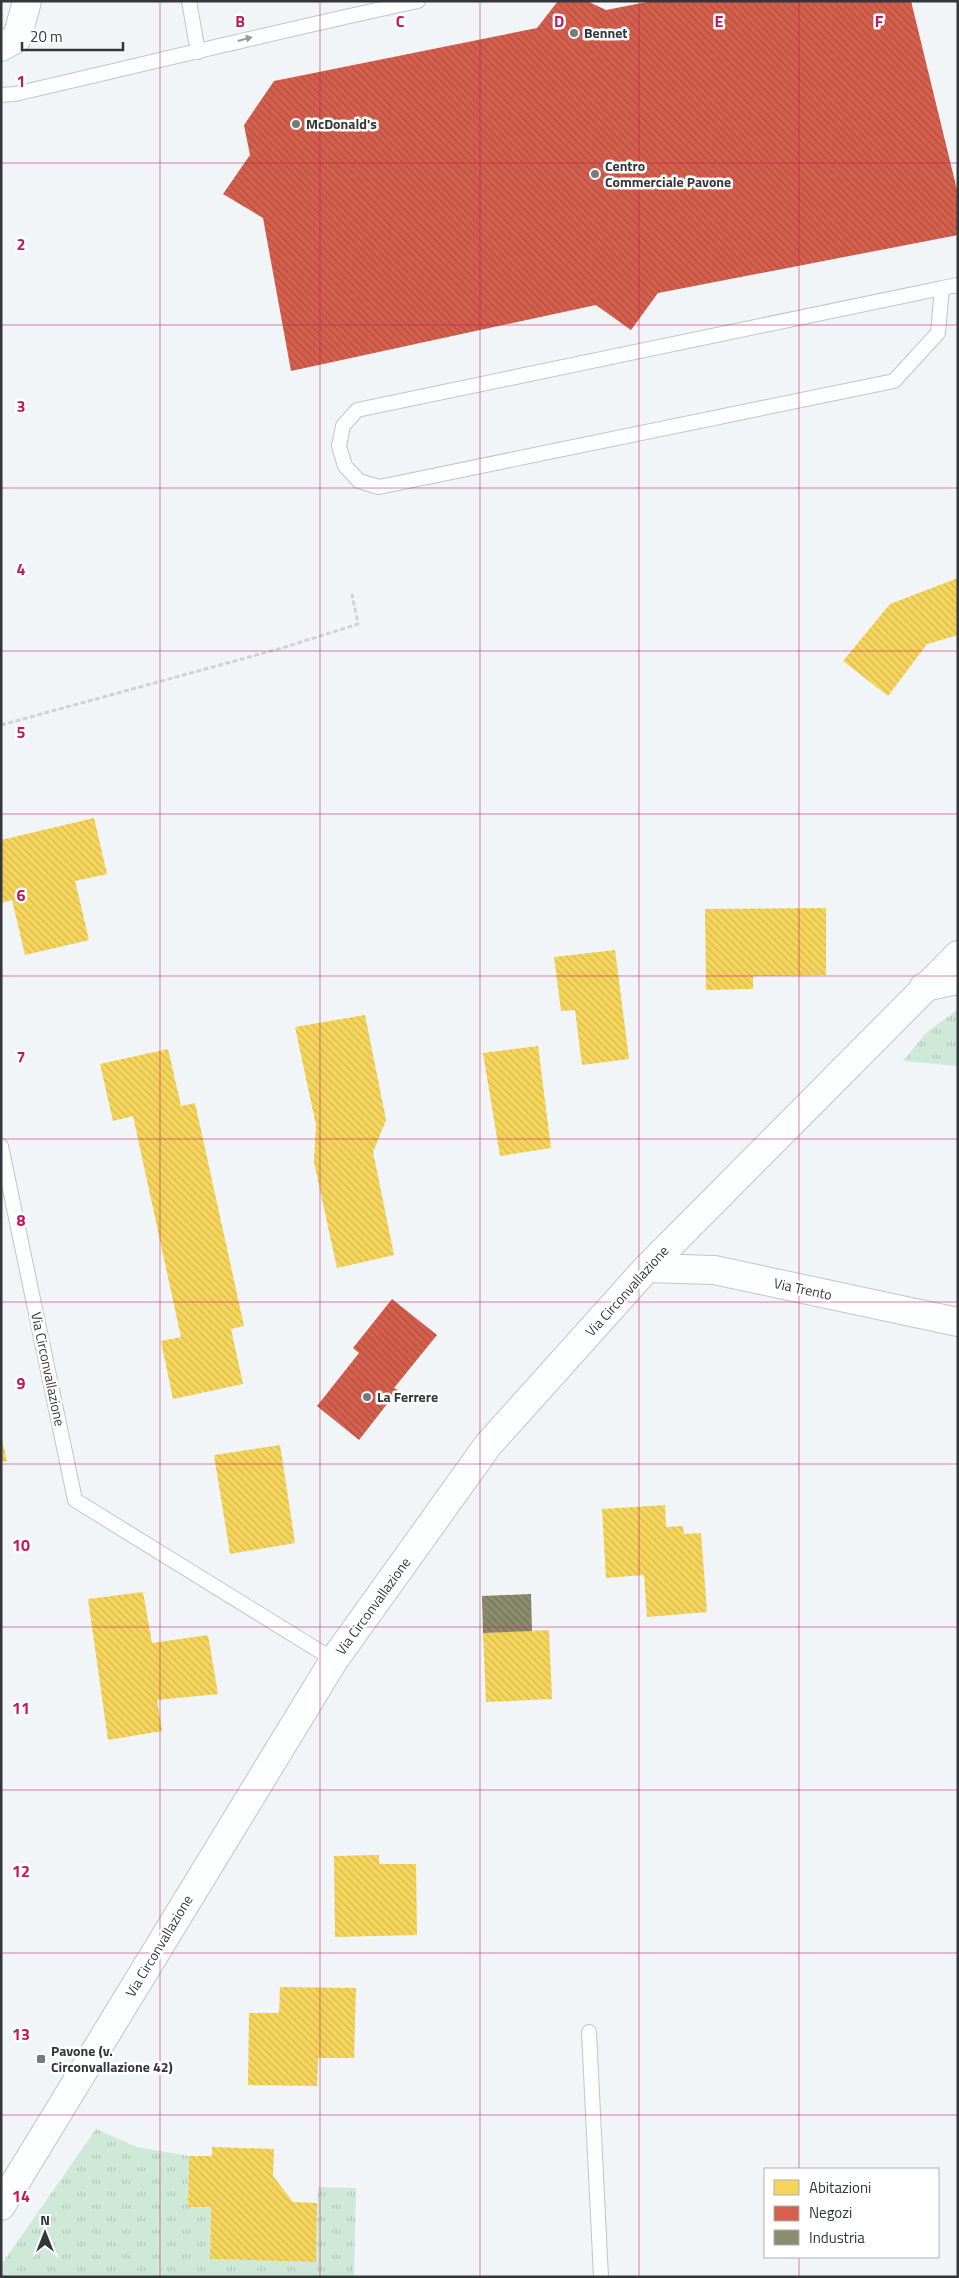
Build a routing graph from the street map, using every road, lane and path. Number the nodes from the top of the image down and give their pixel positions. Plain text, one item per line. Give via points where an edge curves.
1 (28, 1) edge
2 (189, 1) edge
3 (418, 1) edge
4 (1, 47) edge
5 (198, 52) junction
6 (1, 94) edge
7 (958, 285) edge
8 (942, 288) junction
9 (352, 594) dead end
10 (1, 725) edge
11 (958, 955) edge
12 (958, 980) edge
13 (924, 987) junction
14 (1, 1146) edge
15 (646, 1268) junction
16 (958, 1322) edge
17 (334, 1660) junction
18 (588, 2032) dead end
19 (1, 2206) edge
20 (601, 2277) edge

1 - 4 main road via 17,38
2 - 5 lane
5 -> 3 lane via 277,31
5 - 6 lane via 15,94
7 - 8 lane
8 - 8 lane via 357,410 344,426 339,446 345,466 359,481 378,487 894,381 938,333
9 - 10 path via 358,624
11 - 13 main road, Via Circonvallazione
12 - 13 main road
13 - 15 main road, Via Circonvallazione
14 - 17 lane, Via Circonvallazione via 75,1500
15 - 16 main road, Via Trento via 714,1270
15 - 17 main road, Via Circonvallazione via 488,1445
17 - 19 main road, Via Circonvallazione
18 - 20 lane

